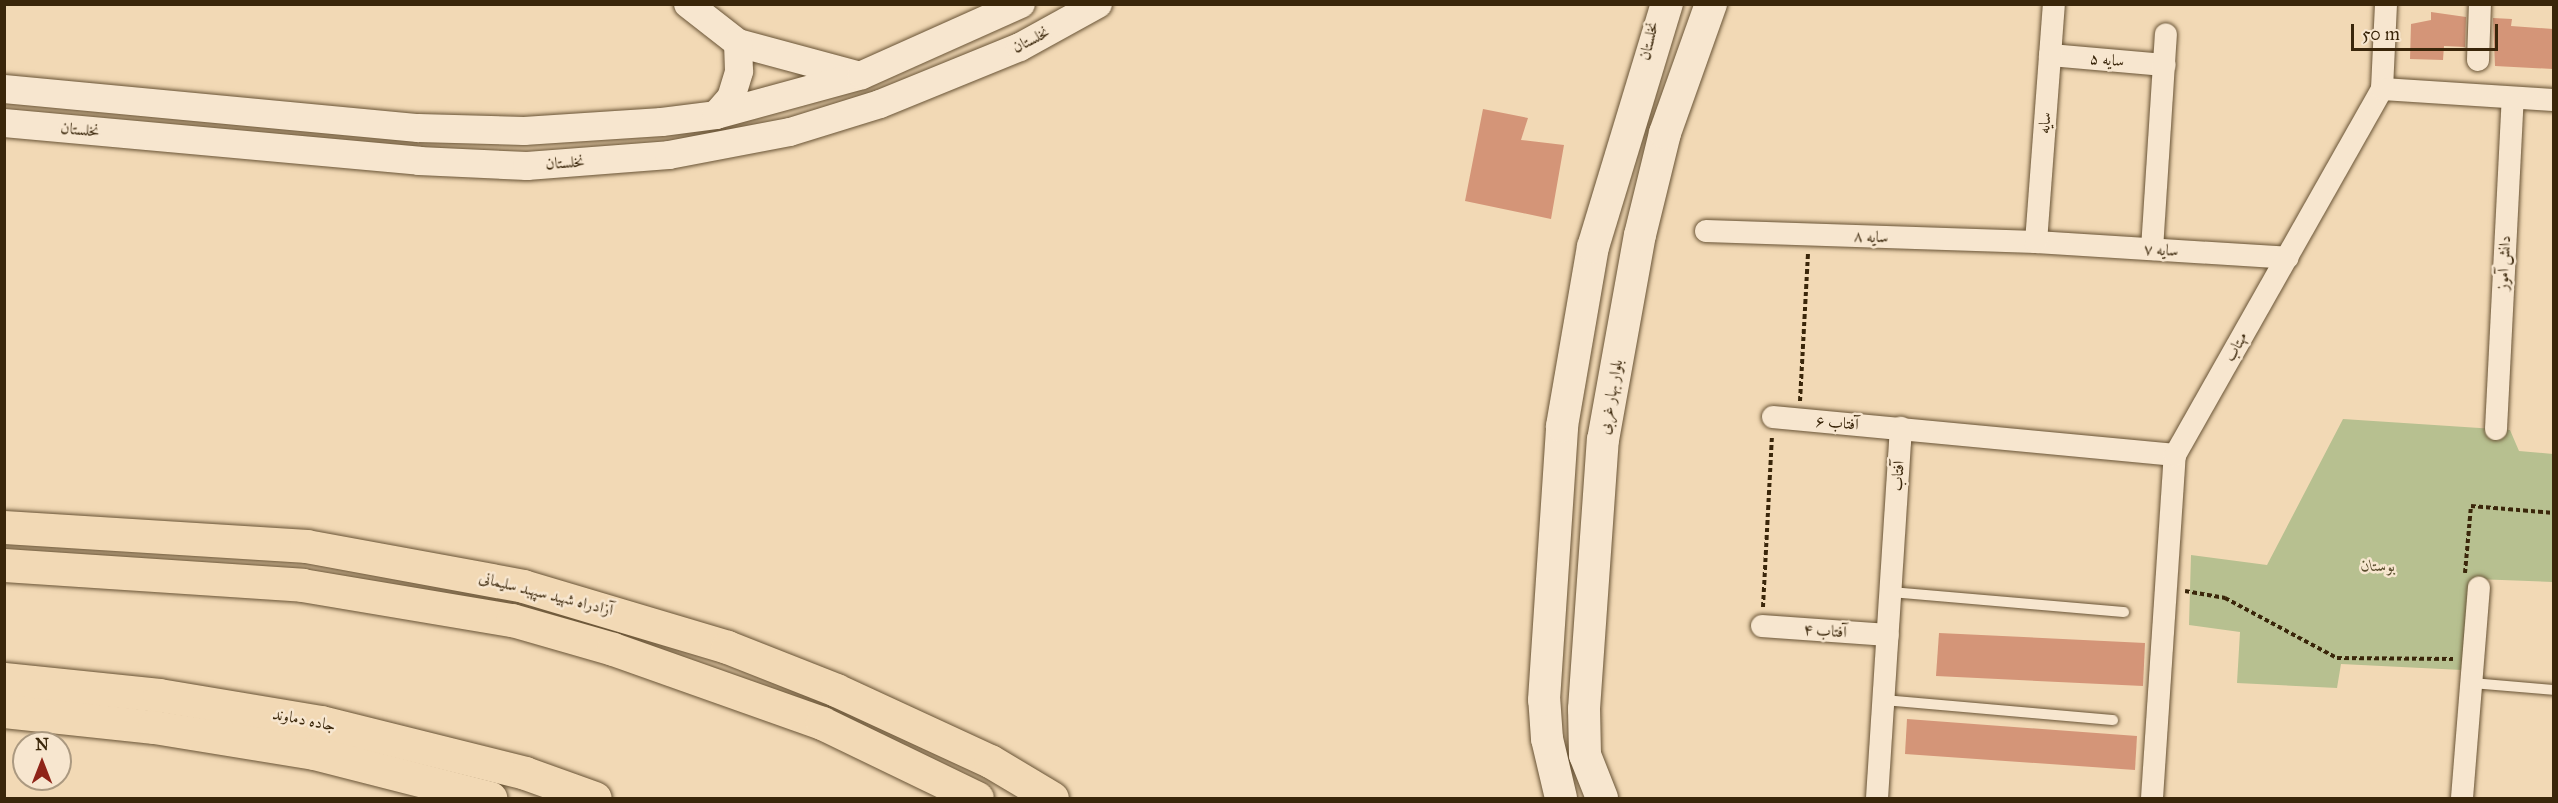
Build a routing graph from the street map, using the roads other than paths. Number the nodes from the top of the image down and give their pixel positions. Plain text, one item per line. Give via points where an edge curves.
1 (688, 4) edge
2 (1021, 4) edge
3 (1098, 4) edge
4 (1658, 4) edge
5 (1667, 4) edge
6 (1710, 4) edge
7 (2054, 4) edge
8 (2386, 4) edge
9 (2480, 4) edge
10 (2166, 34) dead end
11 (738, 43) junction
12 (2050, 55) junction
13 (2478, 60) dead end
14 (2165, 65) junction
15 (862, 75) junction
16 (1641, 77) junction
17 (4, 89) edge
18 (2382, 89) junction
19 (2513, 98) junction
20 (2553, 100) edge
21 (716, 115) junction
22 (4, 123) edge
23 (1706, 231) dead end
24 (2036, 242) junction
25 (2152, 249) junction
26 (2287, 258) junction
27 (1773, 417) road end
28 (1901, 428) junction
29 (2496, 429) dead end
30 (2175, 455) junction
31 (4, 527) edge
32 (4, 565) edge
33 (2472, 582) road end
34 (1890, 592) junction
35 (2124, 612) dead end
36 (1762, 626) road end
37 (1888, 635) junction
38 (4, 679) edge
39 (2471, 683) junction
40 (2553, 690) edge
41 (1883, 700) junction
42 (4, 711) edge
43 (2113, 720) dead end
44 (490, 798) edge
45 (595, 798) edge
46 (977, 798) edge
47 (1052, 798) edge
48 (1561, 798) edge
49 (1602, 798) edge
50 (1877, 798) edge
51 (2152, 798) edge
52 (2462, 798) edge

1 - 11 street
2 - 15 street
3 - 22 street, نخلستان via 1020,47 880,104 790,132 669,155 527,166 430,162
4 - 16 street, نخلستان
5 - 16 main road
6 - 49 main road, بلوار بهار غربی via 1665,133 1603,440 1584,709 1586,755
7 - 12 street, سایه
8 - 18 street
9 - 13 street
10 - 14 street
11 - 15 street
11 - 21 street via 739,71 731,98
12 - 14 street, سایه ۵
12 - 24 street, سایه
14 - 25 street
15 - 21 street
16 - 48 main road via 1593,248 1562,426 1544,700 1546,738
17 - 21 street via 418,128 524,131
18 - 19 street
18 - 26 street, مهتاب
19 - 20 street
19 - 29 street, دانش آموز
23 - 24 street, سایه ۸
24 - 25 street, سایه ۷
25 - 26 street, سایه ۷
26 - 30 street, مهتاب
27 - 28 street, آفتاب ۶
28 - 30 street
28 - 34 street, آفتاب
30 - 51 street, مهتاب
31 - 47 highway, آزادراه شهید سپهبد سلیمانی via 306,546 523,586 706,640 836,690 990,761
32 - 46 highway, آزادراه شهید سپهبد سلیمانی via 302,585 512,620 613,649 822,723
33 - 39 street
34 - 35 lane
34 - 37 street, آفتاب
36 - 37 street, آفتاب ۴
37 - 41 street, آفتاب
38 - 45 highway, جاده دماوند via 159,695 321,722 525,773
39 - 40 lane
39 - 52 street
41 - 43 lane
41 - 50 street, آفتاب
42 - 44 highway, جاده دماوند via 154,727 314,753

